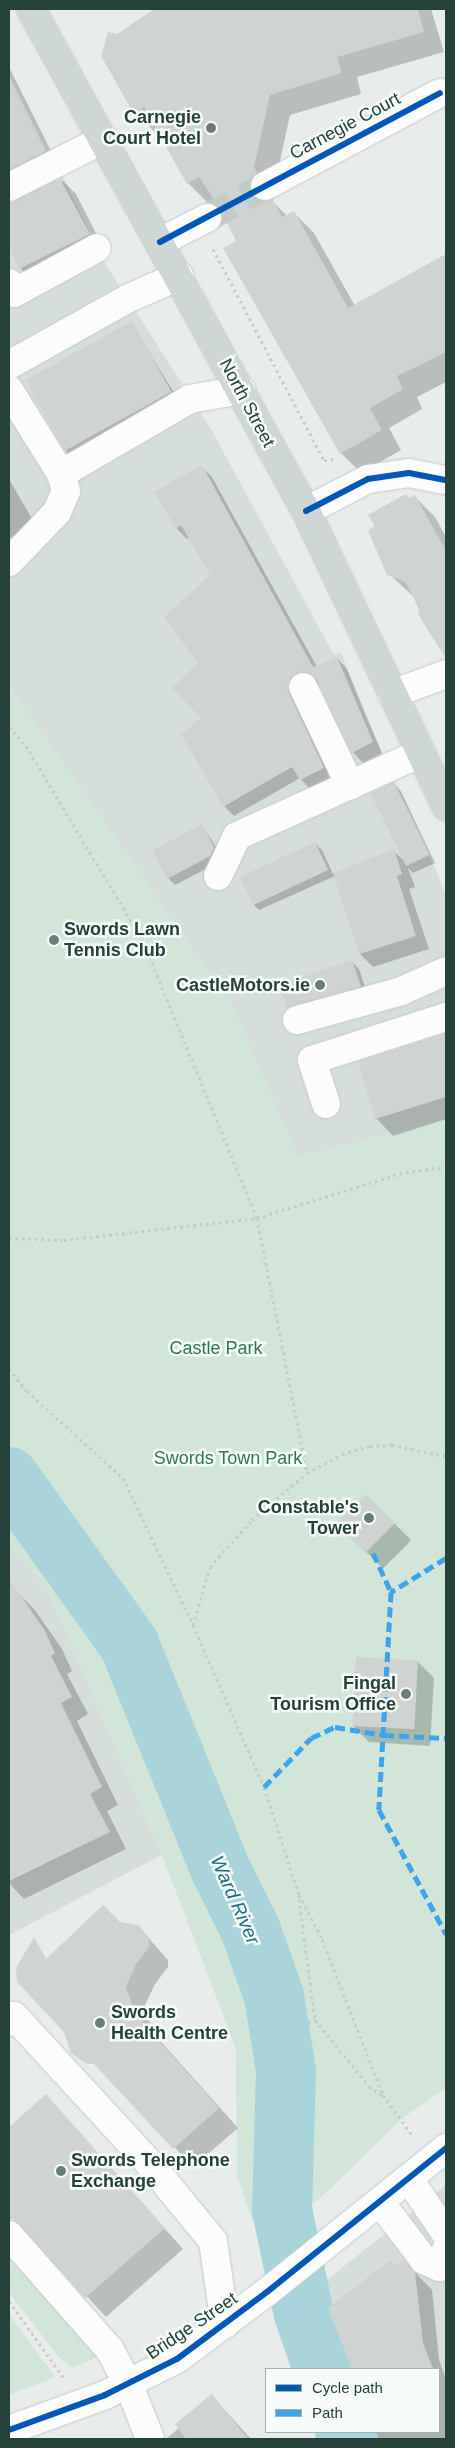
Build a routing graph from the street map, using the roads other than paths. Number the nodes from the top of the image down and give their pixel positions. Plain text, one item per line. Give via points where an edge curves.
1 (31, 9) edge
2 (440, 93) dead end
3 (104, 139) junction
4 (9, 186) edge
5 (265, 186) tunnel mouth
6 (203, 220) tunnel mouth
7 (160, 242) junction
8 (97, 248) dead end
9 (179, 276) junction
10 (9, 284) edge
11 (9, 365) edge
12 (9, 390) edge
13 (241, 390) junction
14 (61, 474) junction
15 (446, 480) edge
16 (306, 511) junction
17 (9, 562) edge
18 (446, 674) edge
19 (303, 687) dead end
20 (392, 694) junction
21 (421, 753) junction
22 (350, 785) junction
23 (446, 806) edge
24 (218, 876) dead end
25 (446, 971) edge
26 (446, 1017) edge
27 (297, 1020) dead end
28 (326, 1104) dead end
29 (9, 2022) edge
30 (439, 2155) edge
31 (409, 2180) junction
32 (380, 2202) junction
33 (446, 2234) edge
34 (9, 2235) edge
35 (446, 2250) edge
36 (225, 2324) junction
37 (117, 2390) junction
38 (9, 2430) edge
39 (150, 2439) edge

1 - 3 main road, North Street
2 - 5 street, Carnegie Court
3 - 4 street
3 - 7 main road, North Street
6 - 7 street
7 - 9 main road, North Street
8 - 10 street via 14,293
9 - 11 street via 127,299
9 - 13 main road, North Street
12 - 14 street
13 - 14 street via 190,398
13 - 16 main road, North Street
14 - 17 street via 66,491 57,512
15 - 16 street via 409,473 368,480
16 - 20 main road, North Street
18 - 20 street
19 - 22 street
20 - 21 main road, North Street
21 - 22 street
21 - 23 main road, North Street
22 - 24 street via 237,836
25 - 27 street via 398,992
26 - 28 street via 312,1060
29 - 36 street via 14,2016 149,2163 213,2241
30 - 31 street
31 - 32 street
31 - 33 street
32 - 35 street via 424,2260 440,2267
32 - 36 street, Bridge Street
34 - 37 street via 110,2350
36 - 37 street, Bridge Street via 178,2359
37 - 38 street, Bridge Street
37 - 39 street

